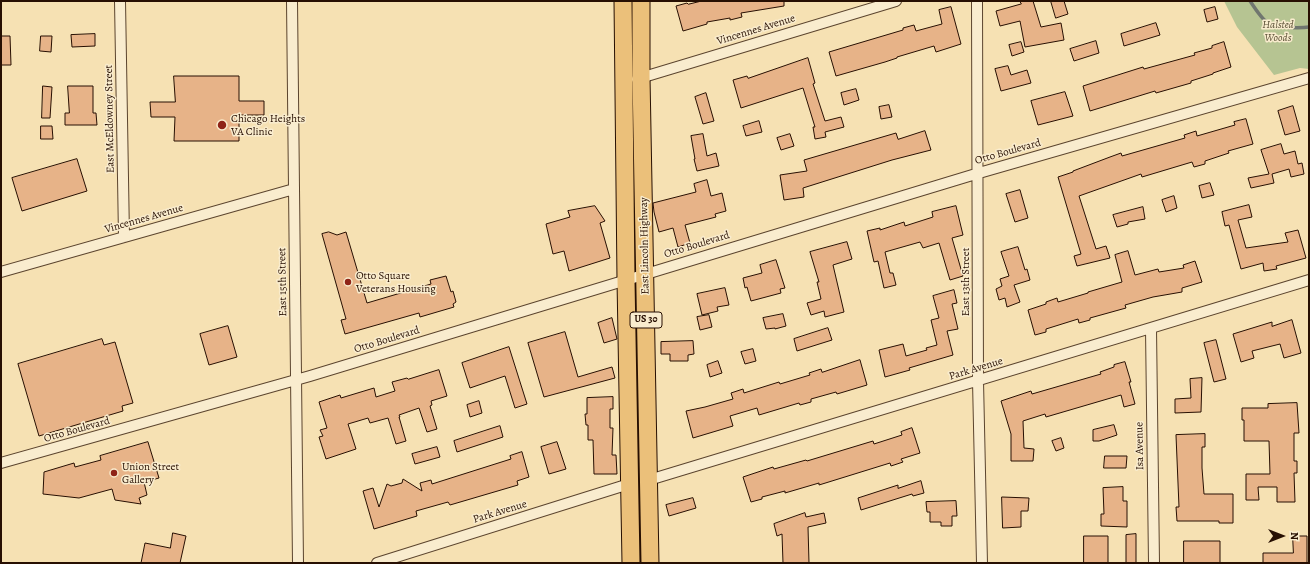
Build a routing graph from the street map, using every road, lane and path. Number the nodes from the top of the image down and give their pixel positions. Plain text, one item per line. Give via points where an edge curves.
1 (120, 1) edge
2 (292, 1) edge
3 (623, 1) edge
4 (642, 1) edge
5 (896, 1) edge
6 (977, 1) edge
7 (642, 77) junction
8 (1309, 78) edge
9 (624, 83) junction
10 (978, 173) junction
11 (294, 189) junction
12 (124, 237) junction
13 (1, 272) edge
14 (645, 274) junction
15 (626, 280) junction
16 (1309, 280) edge
17 (1151, 329) junction
18 (296, 380) junction
19 (978, 381) junction
20 (1, 464) edge
21 (649, 480) junction
22 (629, 484) junction
23 (298, 563) edge
24 (377, 563) edge
25 (631, 563) edge
26 (650, 563) edge
27 (982, 563) edge
28 (1154, 563) edge

1 - 12 street, East McEldowney Street
2 - 11 street, East 15th Street
3 - 9 main road, East Lincoln Highway / US 30
4 - 7 main road, East Lincoln Highway / US 30
5 - 7 street, Vincennes Avenue
6 - 10 street, East 13th Street
7 - 9 street, Vincennes Avenue
7 - 14 main road, East Lincoln Highway / US 30
8 - 10 street, Otto Boulevard
9 - 15 main road, East Lincoln Highway / US 30
10 - 14 street, Otto Boulevard
10 - 19 street, East 13th Street
11 - 12 street, Vincennes Avenue
11 - 18 street, East 15th Street
12 - 13 street, Vincennes Avenue
14 - 15 street, Otto Boulevard
14 - 21 main road, East Lincoln Highway / US 30
15 - 18 street, Otto Boulevard
15 - 22 main road, East Lincoln Highway / US 30
16 - 17 street, Park Avenue
17 - 19 street, Park Avenue
17 - 28 street, Isa Avenue
18 - 20 street, Otto Boulevard
18 - 23 street, East 15th Street
19 - 21 street, Park Avenue
19 - 27 street, East 13th Street
21 - 26 main road, East Lincoln Highway / US 30
22 - 24 street, Park Avenue
22 - 25 main road, East Lincoln Highway / US 30

